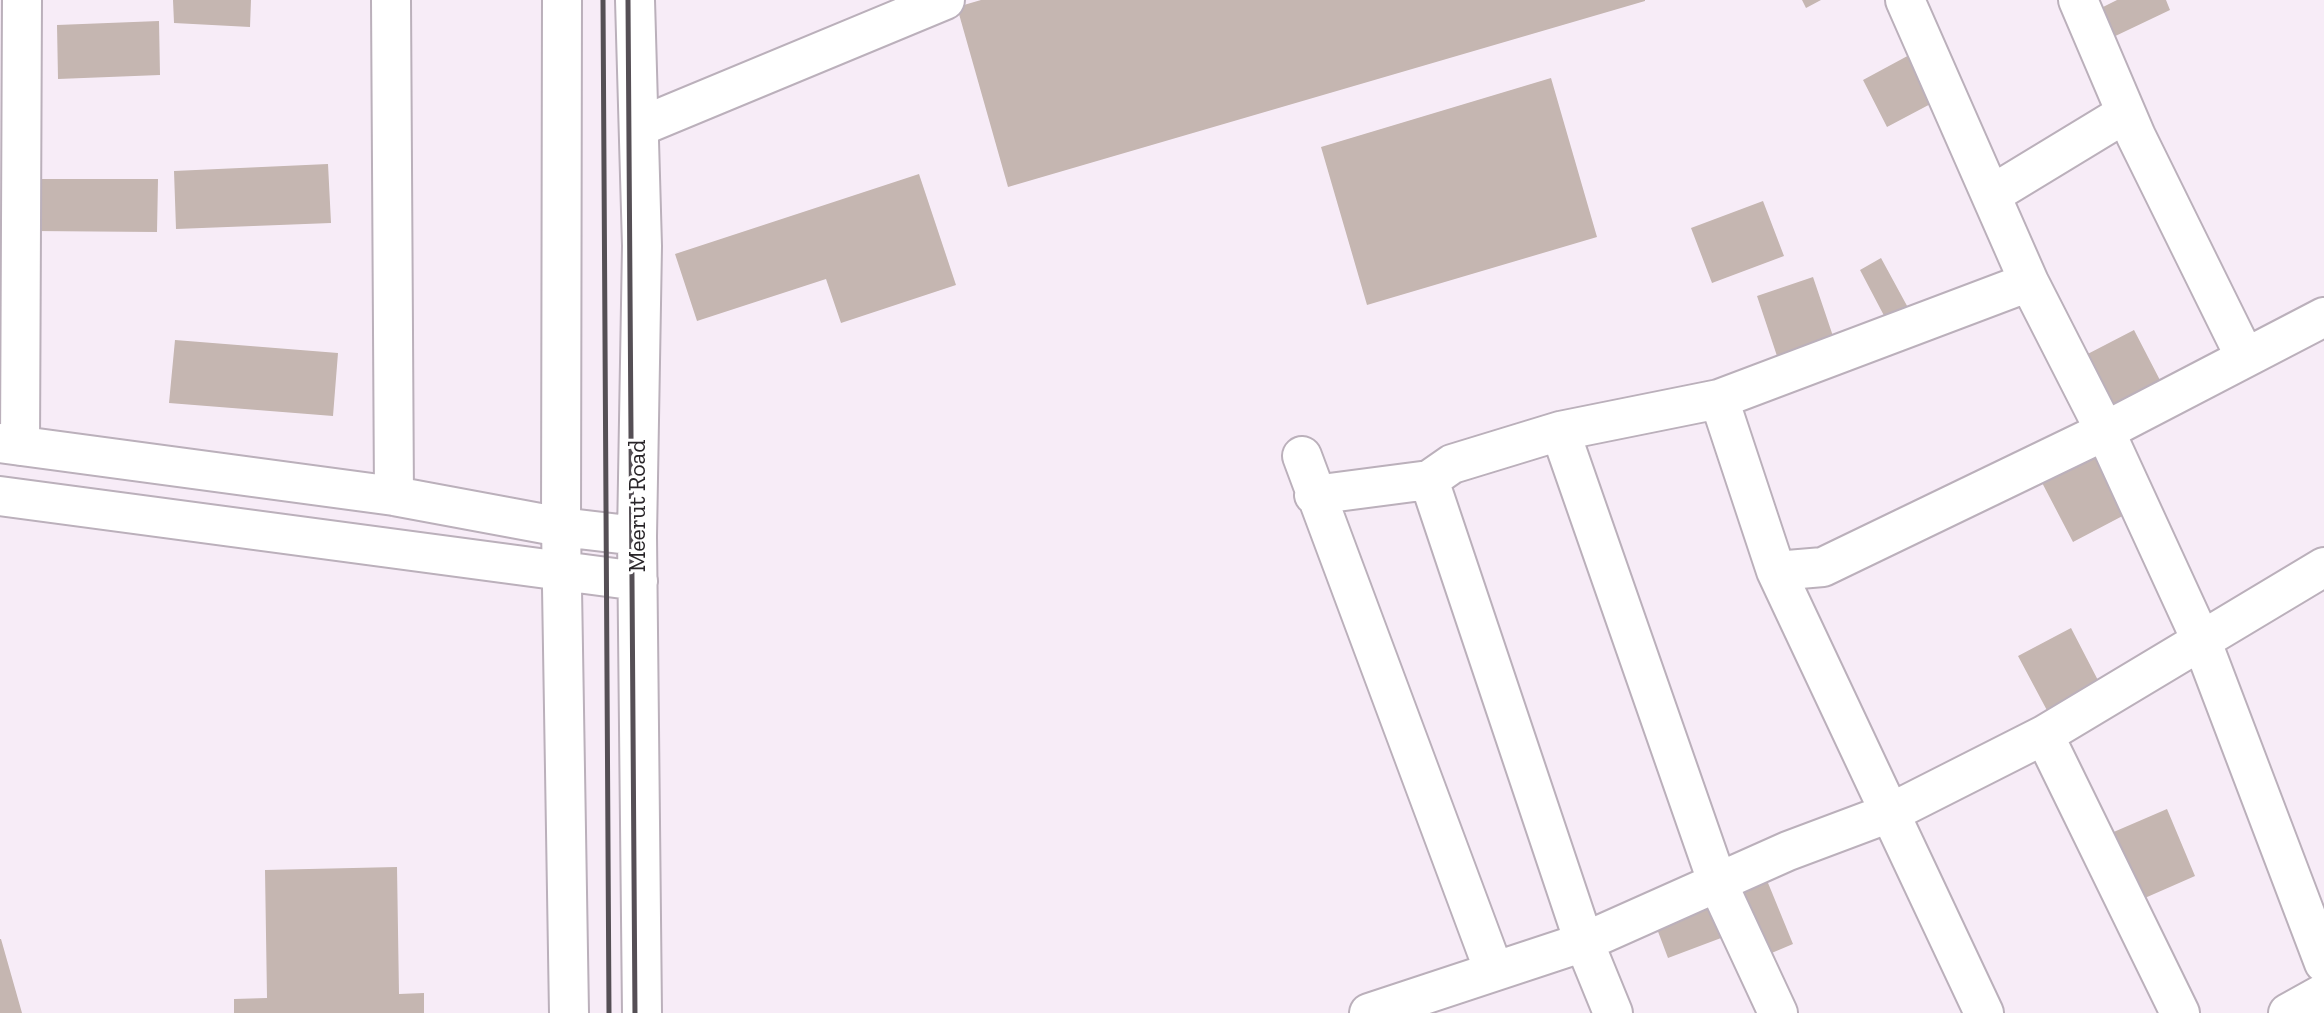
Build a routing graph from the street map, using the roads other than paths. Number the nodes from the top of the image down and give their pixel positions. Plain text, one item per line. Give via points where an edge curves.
1 (22, 0) edge
2 (391, 0) edge
3 (562, 0) edge
4 (635, 0) edge
5 (945, 0) edge
6 (1905, 0) edge
7 (2078, 0) edge
8 (10, 50) edge
9 (2126, 113) junction
10 (639, 127) junction
11 (1991, 195) junction
12 (2029, 282) junction
13 (2324, 317) edge
14 (2245, 357) junction
15 (1719, 399) junction
16 (1560, 431) junction
17 (2105, 431) junction
18 (10, 444) edge
19 (1302, 456) dead end
20 (1429, 480) junction
21 (1314, 495) junction
22 (0, 496) edge
23 (394, 496) junction
24 (449, 507) junction
25 (561, 527) junction
26 (637, 536) junction
27 (443, 555) junction
28 (562, 570) junction
29 (2323, 570) edge
30 (1776, 572) junction
31 (638, 581) junction
32 (2202, 642) junction
33 (2044, 735) junction
34 (1892, 812) junction
35 (1718, 884) junction
36 (1584, 942) junction
37 (2324, 963) edge
38 (1494, 971) junction
39 (2324, 994) edge
40 (569, 1013) edge
41 (642, 1013) edge
42 (1368, 1013) edge
43 (1613, 1013) edge
44 (1778, 1013) edge
45 (1984, 1013) edge
46 (2180, 1013) edge
47 (2288, 1013) edge

1 - 8 street
2 - 23 street
3 - 25 street
4 - 10 street, Meerut Road
5 - 10 street
6 - 11 street
7 - 9 street
8 - 18 street
9 - 11 street
9 - 14 street
10 - 26 street, Meerut Road via 642,246
11 - 12 street
12 - 15 street
12 - 17 street
13 - 14 street
14 - 17 street
15 - 16 street
15 - 30 street
16 - 20 street via 1452,464
16 - 35 street
17 - 30 street via 1823,567
17 - 32 street
18 - 23 street
19 - 21 street
20 - 21 street
20 - 36 street
21 - 38 street
22 - 27 street
23 - 24 street
24 - 25 street
24 - 27 street
25 - 26 street
25 - 28 street
26 - 31 street, Meerut Road
27 - 28 street
28 - 31 street
28 - 40 street
29 - 32 street
30 - 34 street
31 - 41 street, Meerut Road
32 - 33 street
32 - 37 street
33 - 34 street
33 - 46 street
34 - 35 street via 1788,851
34 - 45 street
35 - 36 street
35 - 44 street
36 - 38 street
36 - 43 street
38 - 42 street
39 - 47 street

